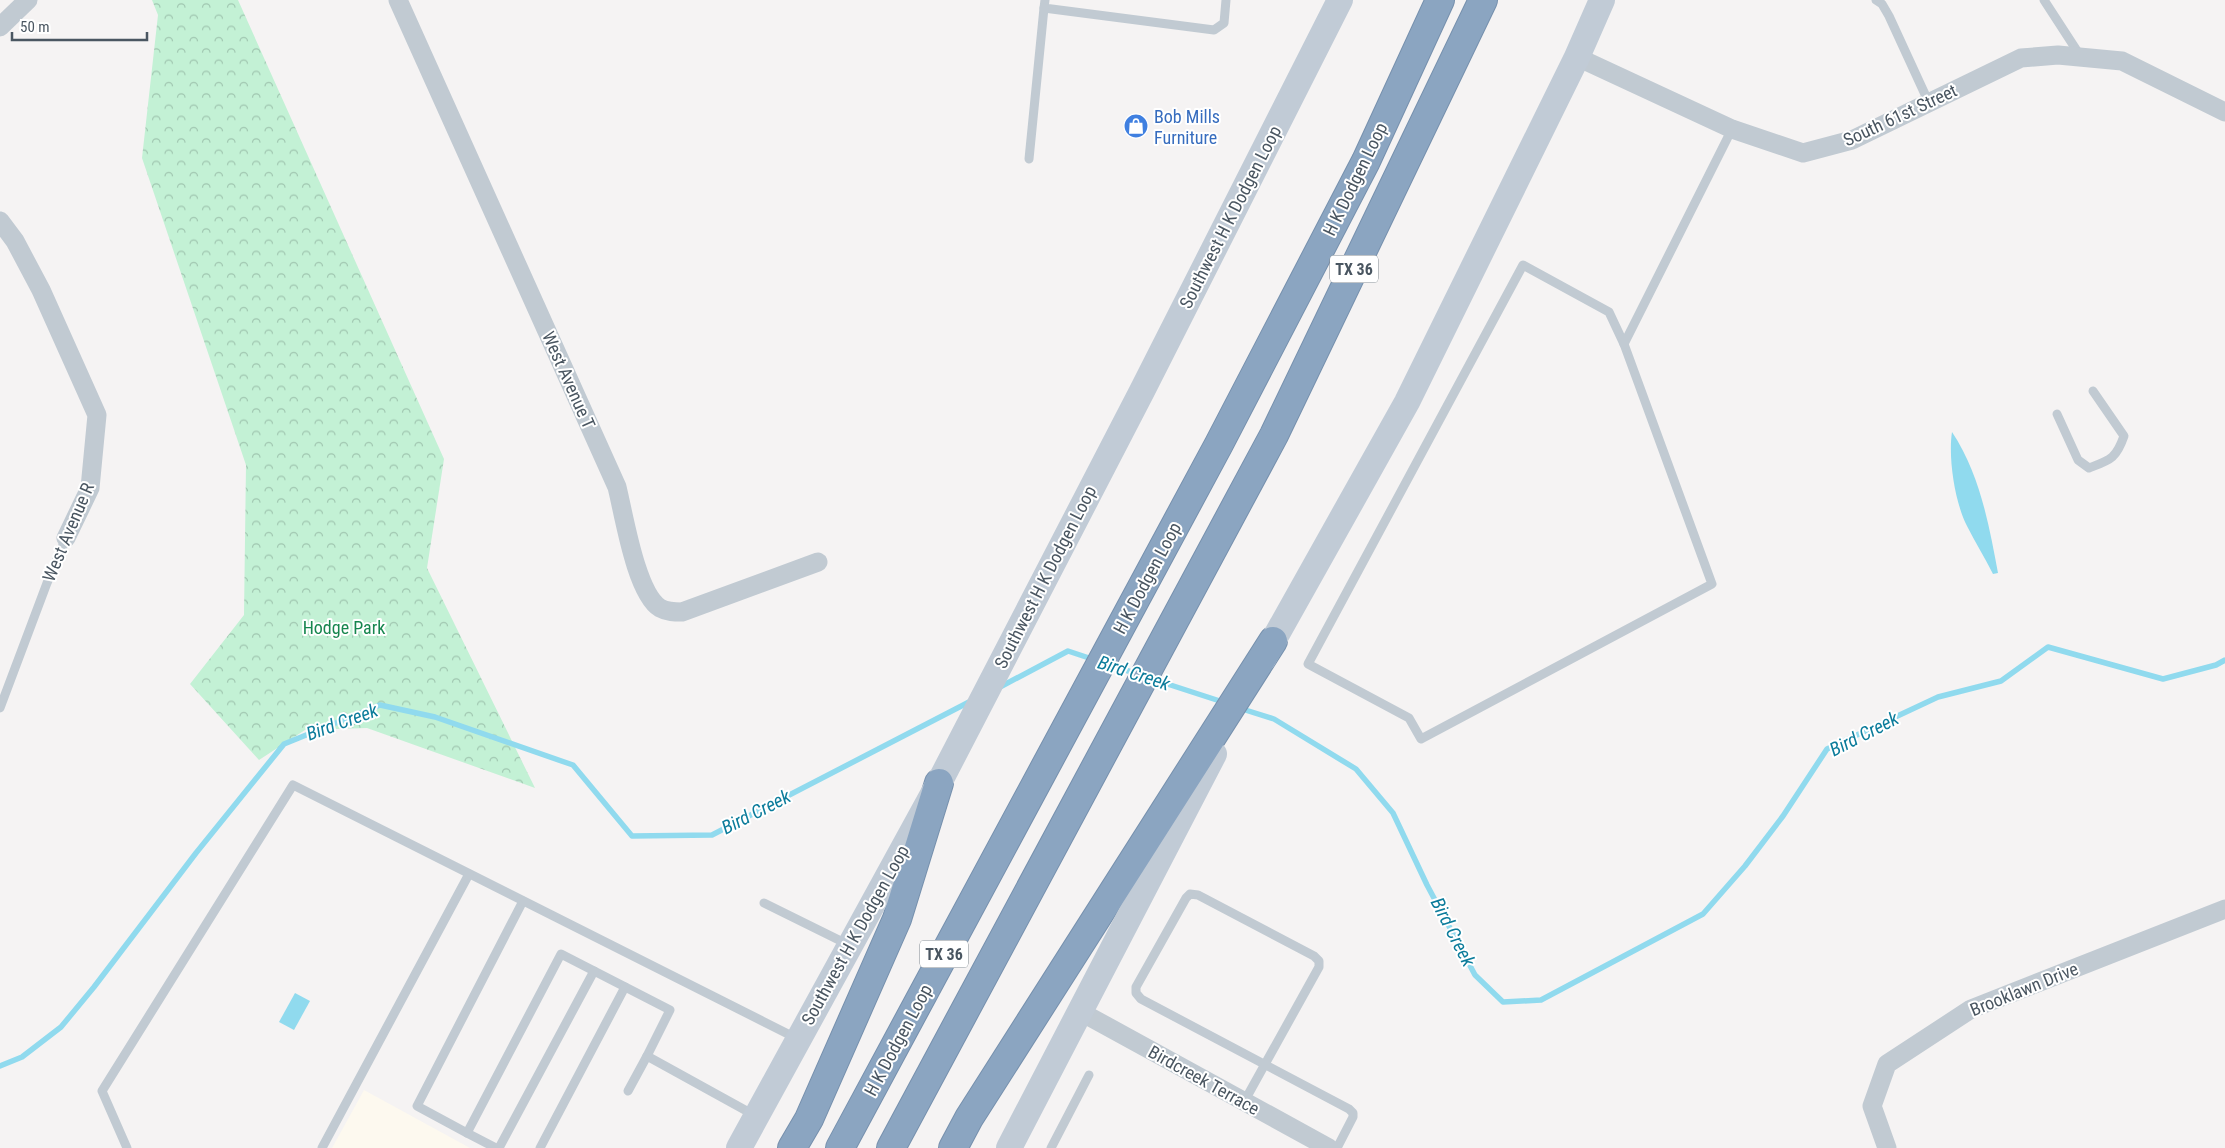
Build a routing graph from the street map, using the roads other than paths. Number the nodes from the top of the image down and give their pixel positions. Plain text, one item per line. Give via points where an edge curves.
1 (28, 0) edge
2 (398, 0) edge
3 (1226, 0) edge
4 (1340, 0) edge
5 (1440, 0) edge
6 (1483, 0) edge
7 (1602, 0) edge
8 (1876, 0) edge
9 (2044, 0) edge
10 (1044, 4) edge
11 (0, 27) edge
12 (1577, 57) junction
13 (2081, 57) junction
14 (1929, 103) junction
15 (2225, 112) edge
16 (1732, 129) junction
17 (1029, 160) dead end
18 (0, 221) edge
19 (1624, 344) junction
20 (2093, 391) dead end
21 (2057, 414) dead end
22 (66, 538) joint
23 (818, 562) dead end
24 (1273, 642) joint
25 (0, 708) edge
26 (938, 783) junction
27 (1176, 808) junction
28 (469, 874) junction
29 (523, 901) junction
30 (764, 903) dead end
31 (2225, 909) edge
32 (850, 945) junction
33 (594, 971) junction
34 (625, 987) junction
35 (1079, 1011) junction
36 (798, 1039) junction
37 (647, 1056) junction
38 (1265, 1064) junction
39 (1088, 1075) dead end
40 (628, 1091) dead end
41 (1244, 1102) junction
42 (756, 1116) junction
43 (467, 1133) junction
44 (127, 1148) edge
45 (322, 1148) edge
46 (497, 1148) edge
47 (540, 1148) edge
48 (739, 1148) edge
49 (792, 1148) edge
50 (840, 1148) edge
51 (891, 1148) edge
52 (953, 1148) edge
53 (1009, 1148) edge
54 (1051, 1148) edge
55 (1329, 1148) edge
56 (1337, 1148) edge
57 (1887, 1148) edge

1 - 11 street
2 - 23 street, West Avenue T via 617,487 638,572 651,600 659,608 682,612
3 - 10 lane via 1224,23 1214,30
4 - 26 main road, Southwest H K Dodgen Loop
5 - 50 highway, H K Dodgen Loop / TX 36 via 1366,161
6 - 51 highway, TX 36 via 1274,435
7 - 12 main road
8 - 14 lane via 1889,16
9 - 13 lane
10 - 17 lane
12 - 16 street, South 61st Street
12 - 24 main road via 1407,402
13 - 14 street, South 61st Street via 2021,58
13 - 15 street, South 61st Street via 2122,61
14 - 16 street, South 61st Street via 1852,140 1804,153
16 - 19 lane
18 - 22 street, West Avenue R via 15,241 41,290 97,415 90,488
19 - 19 lane via 1609,312 1523,265 1308,664 1409,718 1421,739 1712,584
20 - 21 lane via 2124,436 2111,460 2089,468 2078,460
22 - 25 lane, West Avenue R
24 - 27 highway
26 - 32 main road, Southwest H K Dodgen Loop
26 - 49 highway via 898,919 809,1119
27 - 35 main road
27 - 52 highway via 969,1118
28 - 29 lane
28 - 44 lane via 293,785 102,1092
28 - 45 lane
29 - 36 lane
29 - 43 lane via 417,1106
30 - 32 lane
31 - 57 street, Brooklawn Drive via 1971,1009 1887,1064 1872,1106
32 - 36 main road, Southwest H K Dodgen Loop
33 - 34 lane
33 - 43 lane via 561,954
33 - 46 lane
34 - 37 lane via 670,1010
34 - 47 lane
35 - 41 street, Birdcreek Terrace
35 - 53 main road
36 - 42 main road, Southwest H K Dodgen Loop
37 - 40 lane
37 - 42 lane
38 - 38 lane via 1141,999 1136,993 1136,987 1190,894 1214,903 1318,961 1319,967
38 - 41 lane
38 - 56 lane via 1353,1113
39 - 54 lane
41 - 55 street, Birdcreek Terrace
42 - 48 main road, Southwest H K Dodgen Loop
43 - 46 lane

